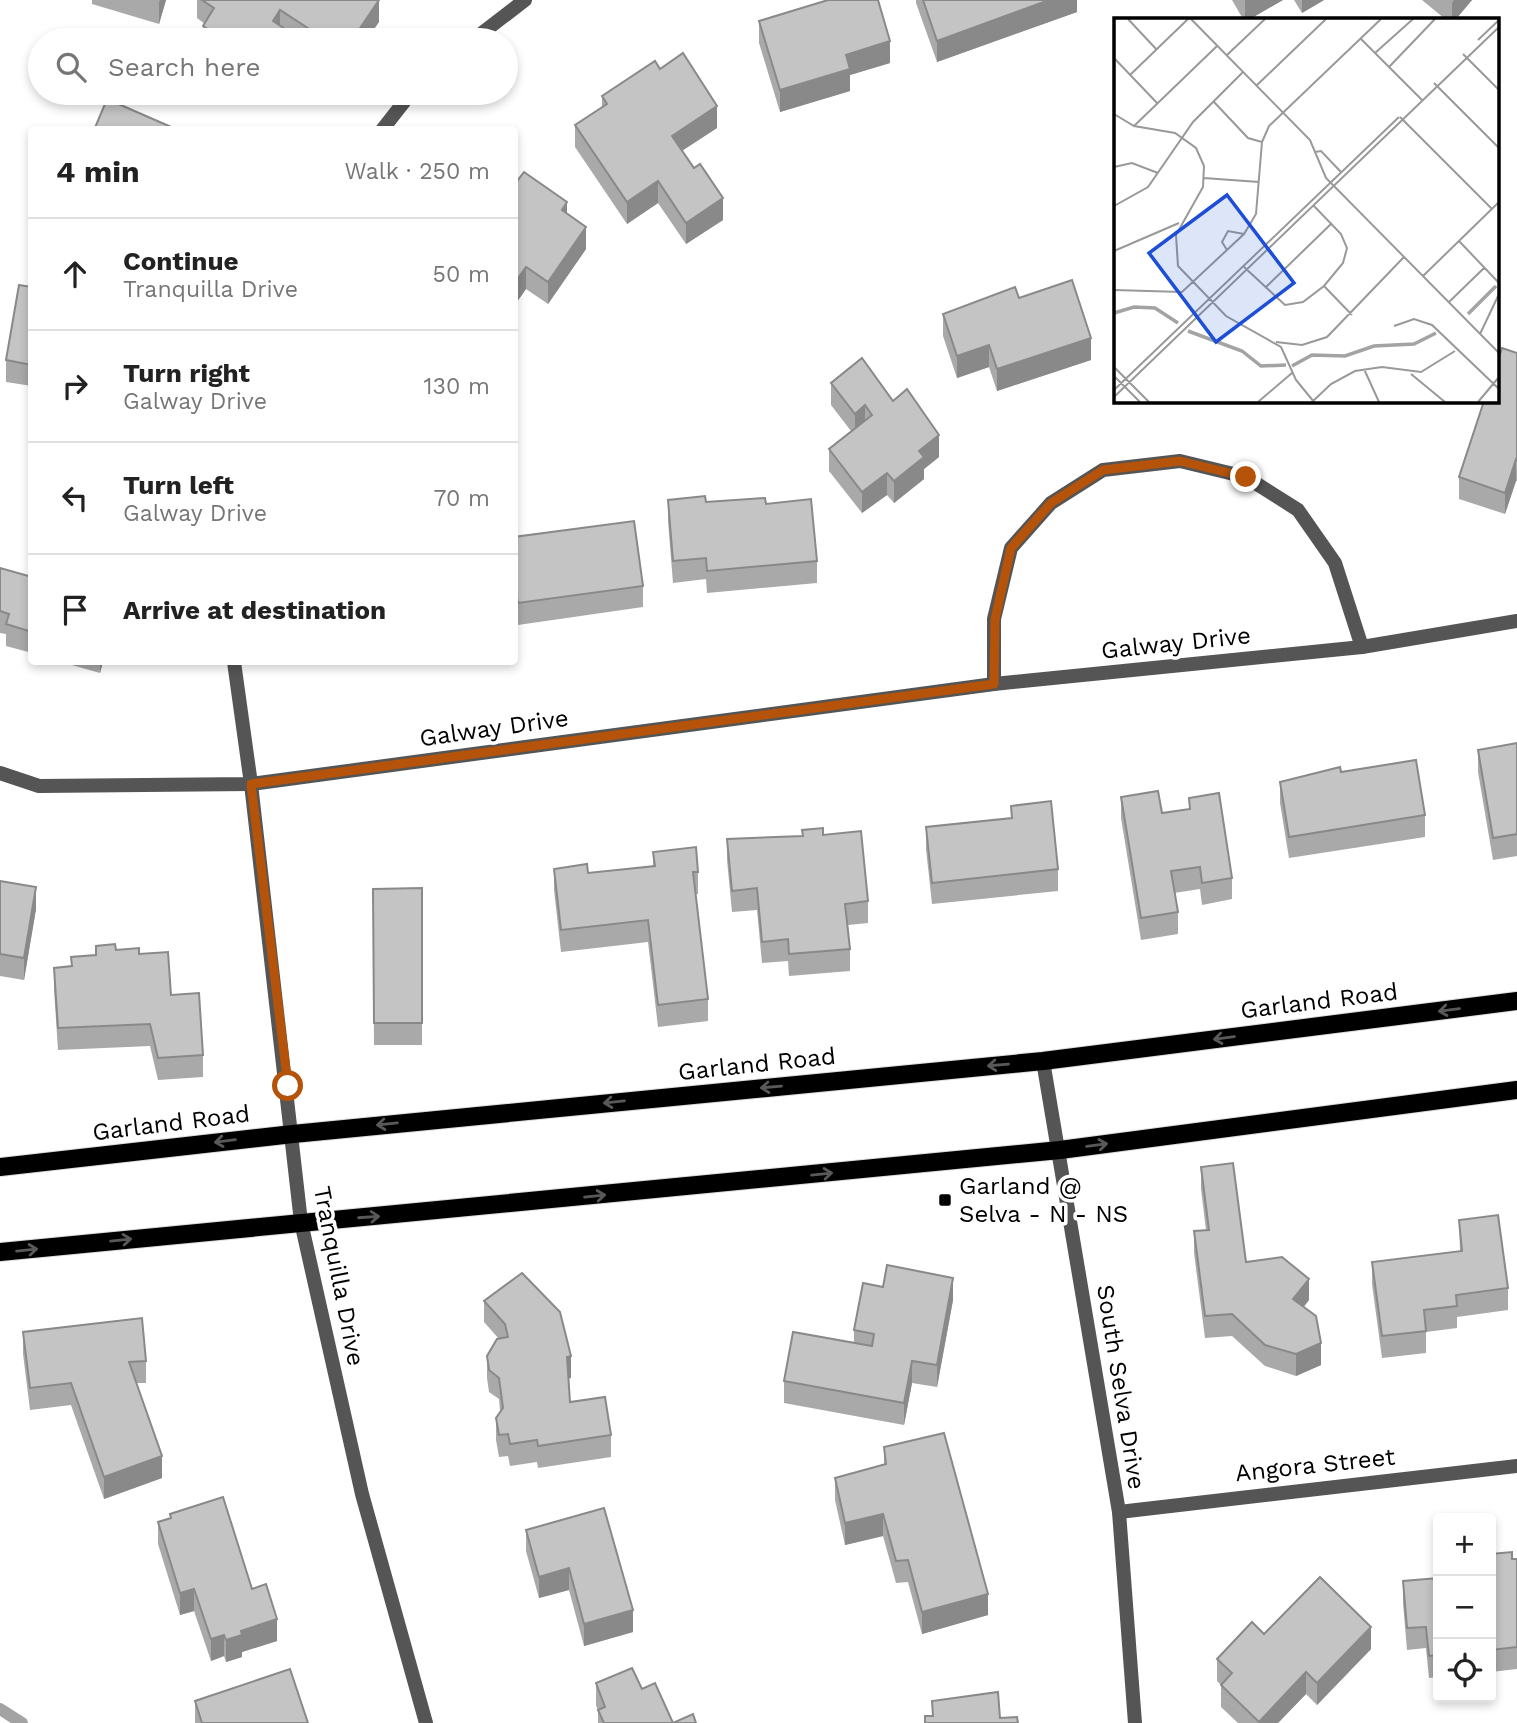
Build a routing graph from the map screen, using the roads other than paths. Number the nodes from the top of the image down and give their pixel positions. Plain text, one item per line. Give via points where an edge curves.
1 (525, 0) edge
2 (489, 28) edge
3 (402, 105) edge
4 (385, 126) edge
5 (1517, 621) edge
6 (1362, 647) junction
7 (233, 665) edge
8 (994, 684) junction
9 (0, 773) edge
10 (251, 784) junction
11 (1517, 1001) edge
12 (1043, 1061) junction
13 (1517, 1090) edge
14 (293, 1134) junction
15 (1059, 1150) junction
16 (0, 1167) edge
17 (301, 1222) junction
18 (0, 1252) edge
19 (1517, 1466) edge
20 (1119, 1512) junction
21 (426, 1723) edge
22 (1135, 1723) edge

1 - 2 street
3 - 4 street
5 - 6 street, Galway Drive
6 - 8 street, Galway Drive
6 - 8 street via 1335,563 1298,510 1246,477 1180,461 1103,470 1051,503 1011,548 995,619
7 - 10 street, Tranquilla Drive
8 - 10 street, Galway Drive
9 - 10 street, Galway Drive via 39,786
10 - 14 street, Tranquilla Drive
11 -> 12 main road, Garland Road
12 -> 14 main road, Garland Road
12 - 15 street, South Selva Drive
15 -> 13 main road
14 -> 16 main road, Garland Road
14 - 17 street, Tranquilla Drive
17 -> 15 main road
15 - 20 street, South Selva Drive
18 -> 17 main road
17 - 21 street, Tranquilla Drive via 362,1494
19 - 20 street, Angora Street
20 - 22 street, South Selva Drive

